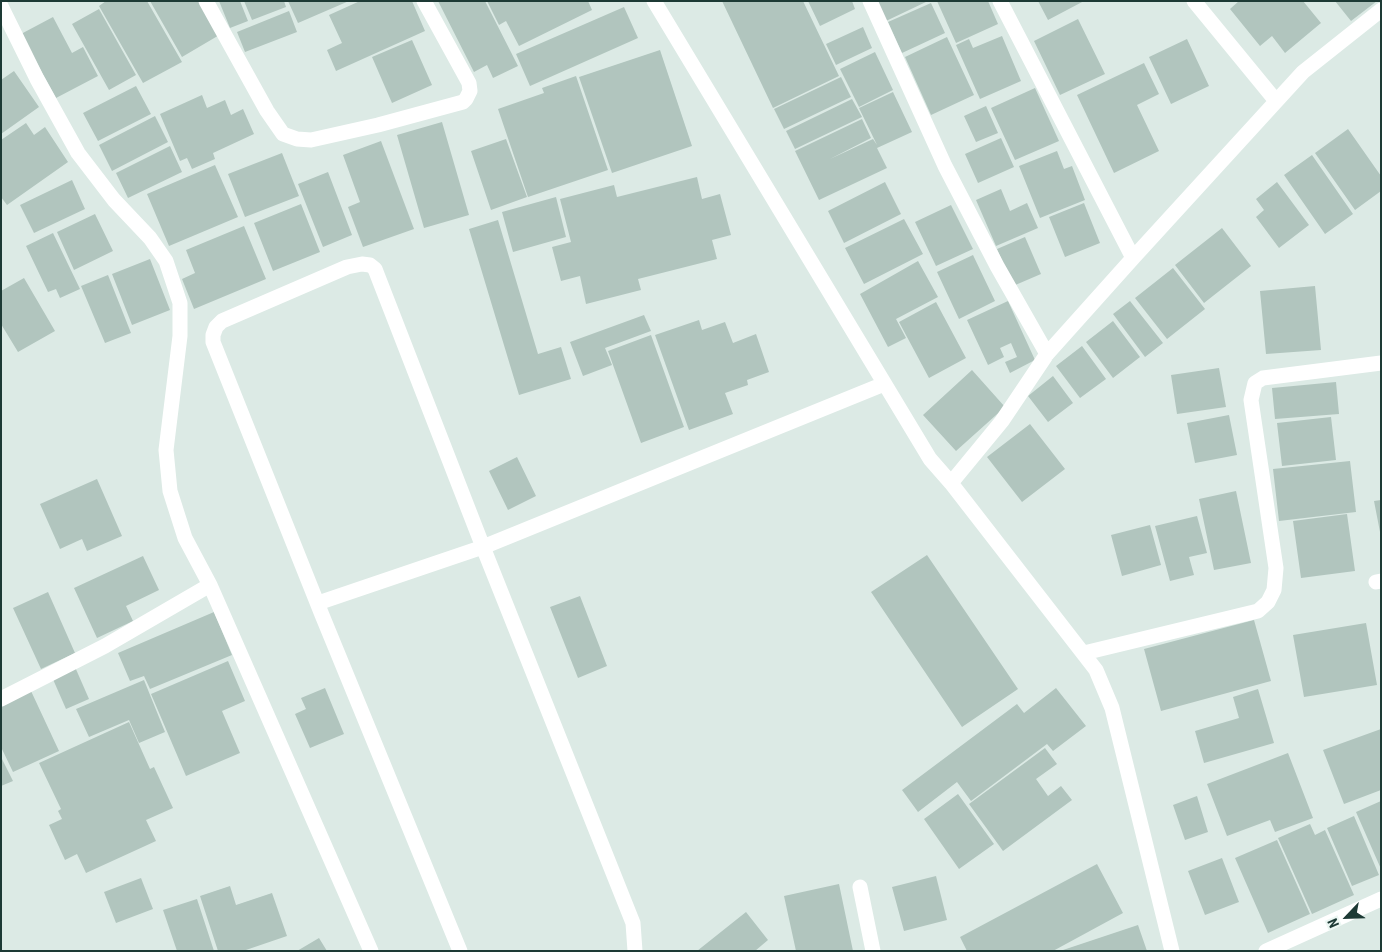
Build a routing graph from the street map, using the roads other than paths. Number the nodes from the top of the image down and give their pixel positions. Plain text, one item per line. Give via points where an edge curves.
1 (206, 1) edge
2 (424, 1) edge
3 (654, 1) edge
4 (870, 1) edge
5 (1000, 1) edge
6 (1194, 1) edge
7 (1, 6) edge
8 (1381, 10) edge
9 (1276, 102) junction
10 (1133, 258) junction
11 (1047, 354) junction
12 (1381, 363) edge
13 (884, 384) junction
14 (951, 483) junction
15 (483, 547) junction
16 (210, 585) junction
17 (318, 602) junction
18 (1084, 653) junction
19 (1, 699) edge
20 (860, 887) dead end
21 (1381, 898) edge
22 (371, 951) edge
23 (460, 951) edge
24 (635, 951) edge
25 (872, 951) edge
26 (1172, 951) edge
27 (1266, 951) edge

1 - 2 street via 266,111 283,134 311,140 378,125 466,99 469,83
3 - 13 street
4 - 11 street via 945,166 996,266
5 - 10 street
6 - 9 street
7 - 16 street via 40,86 78,153 114,200 150,238 166,261 173,279 180,303 180,336 166,450 170,491 185,538
8 - 9 street via 1303,72
9 - 10 street
10 - 11 street
11 - 14 street via 1002,421
12 - 18 street via 1263,378 1255,383 1252,400 1276,568 1274,590 1268,602 1258,611
13 - 14 street via 930,459
13 - 15 street
14 - 18 street
15 - 17 street
15 - 17 street via 374,269 362,264 347,266 222,321 213,335 215,349
15 - 24 street via 633,923
16 - 19 street via 104,646
16 - 22 street
17 - 23 street
18 - 26 street via 1096,670 1112,708
20 - 25 street
21 - 27 street

